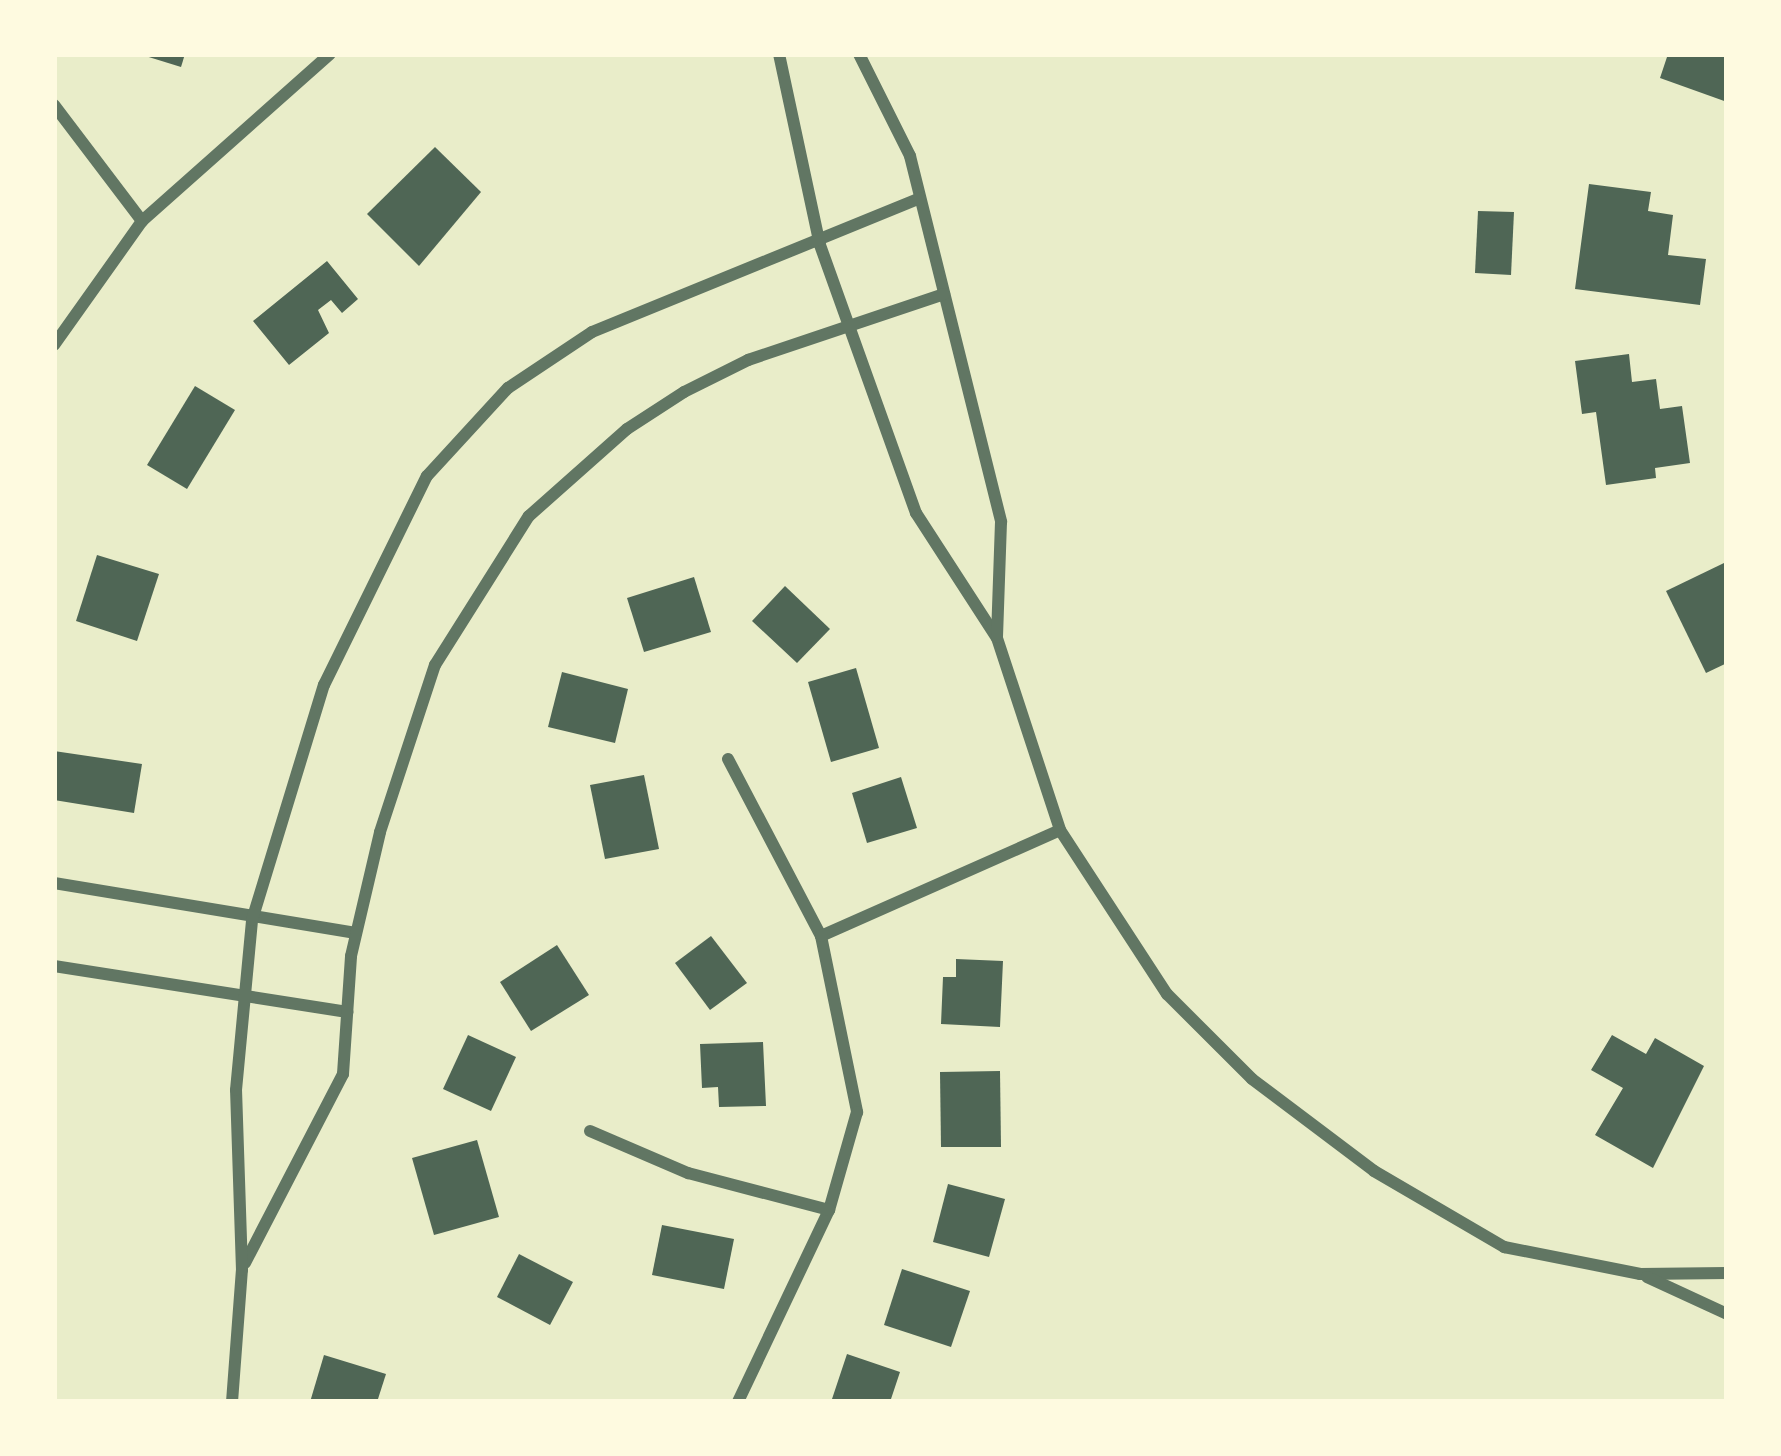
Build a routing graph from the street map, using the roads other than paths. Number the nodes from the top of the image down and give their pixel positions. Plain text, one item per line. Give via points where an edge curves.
1 (330, 54) edge
2 (779, 54) edge
3 (859, 54) edge
4 (54, 105) edge
5 (920, 198) junction
6 (142, 221) junction
7 (820, 244) junction
8 (944, 294) junction
9 (848, 323) junction
10 (54, 345) edge
11 (998, 638) junction
12 (728, 759) dead end
13 (1060, 830) junction
14 (54, 884) edge
15 (252, 920) junction
16 (356, 933) junction
17 (821, 936) junction
18 (54, 966) edge
19 (245, 998) junction
20 (347, 1012) junction
21 (590, 1131) dead end
22 (829, 1210) junction
23 (242, 1270) junction
24 (1727, 1273) edge
25 (1640, 1274) junction
26 (1727, 1314) edge
27 (232, 1402) edge
28 (738, 1402) edge

1 - 6 street
2 - 7 street
3 - 5 street via 910,156
4 - 6 street
5 - 7 street
5 - 8 street
6 - 10 street
7 - 9 street
7 - 15 street via 592,332 508,388 428,476 324,685
8 - 9 street
8 - 11 street via 1001,522
9 - 11 street via 916,513
9 - 16 street via 684,392 529,516 435,665
11 - 13 street
12 - 17 street
13 - 17 street
13 - 25 street via 1167,994 1252,1079 1374,1172 1504,1247
14 - 15 street
15 - 16 street
15 - 19 street
16 - 20 street
17 - 22 street via 857,1112
18 - 19 street
19 - 20 street
19 - 23 street via 236,1090
20 - 23 street via 343,1074
21 - 22 street via 688,1172
22 - 28 street
23 - 27 street
24 - 25 street
25 - 26 street

